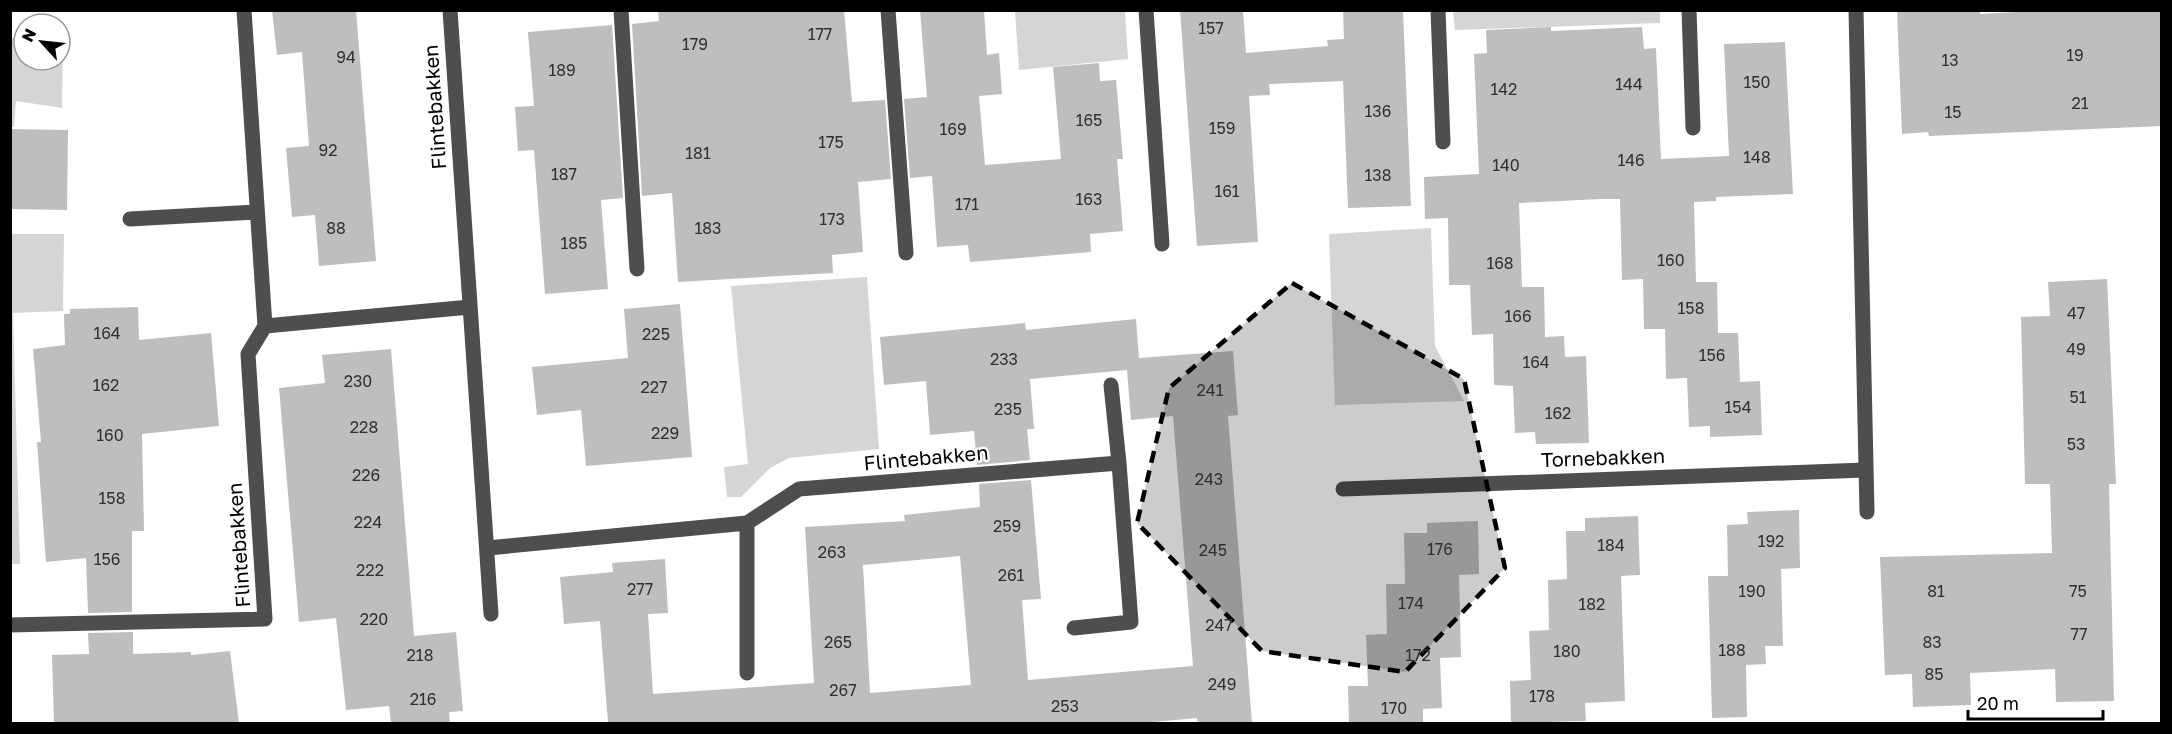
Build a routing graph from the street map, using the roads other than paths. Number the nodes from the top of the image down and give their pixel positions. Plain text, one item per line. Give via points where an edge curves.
1 (244, 10) edge
2 (450, 10) edge
3 (621, 10) edge
4 (888, 10) edge
5 (1146, 10) edge
6 (1438, 10) edge
7 (1689, 10) edge
8 (1856, 10) edge
9 (1693, 128) dead end
10 (1443, 142) dead end
11 (257, 212) junction
12 (130, 219) dead end
13 (1162, 244) dead end
14 (906, 253) dead end
15 (637, 269) dead end
16 (470, 308) junction
17 (265, 326) junction
18 (1111, 385) dead end
19 (1119, 463) junction
20 (1865, 470) junction
21 (1342, 489) dead end
22 (1867, 512) dead end
23 (747, 522) junction
24 (488, 548) junction
25 (491, 614) dead end
26 (10, 625) edge
27 (1074, 628) dead end
28 (747, 673) dead end

1 - 11 street
2 - 16 street, Flintebakken
3 - 15 street
4 - 14 street
5 - 13 street
6 - 10 street
7 - 9 street
8 - 20 street
11 - 12 street
11 - 17 street
16 - 17 street
16 - 24 street, Flintebakken
17 - 26 street, Flintebakken via 248,354 265,619
18 - 19 street
19 - 23 street, Flintebakken via 799,489
19 - 27 street via 1131,622
20 - 21 street, Tornebakken
20 - 22 street
23 - 24 street, Flintebakken
23 - 28 street
24 - 25 street, Flintebakken

